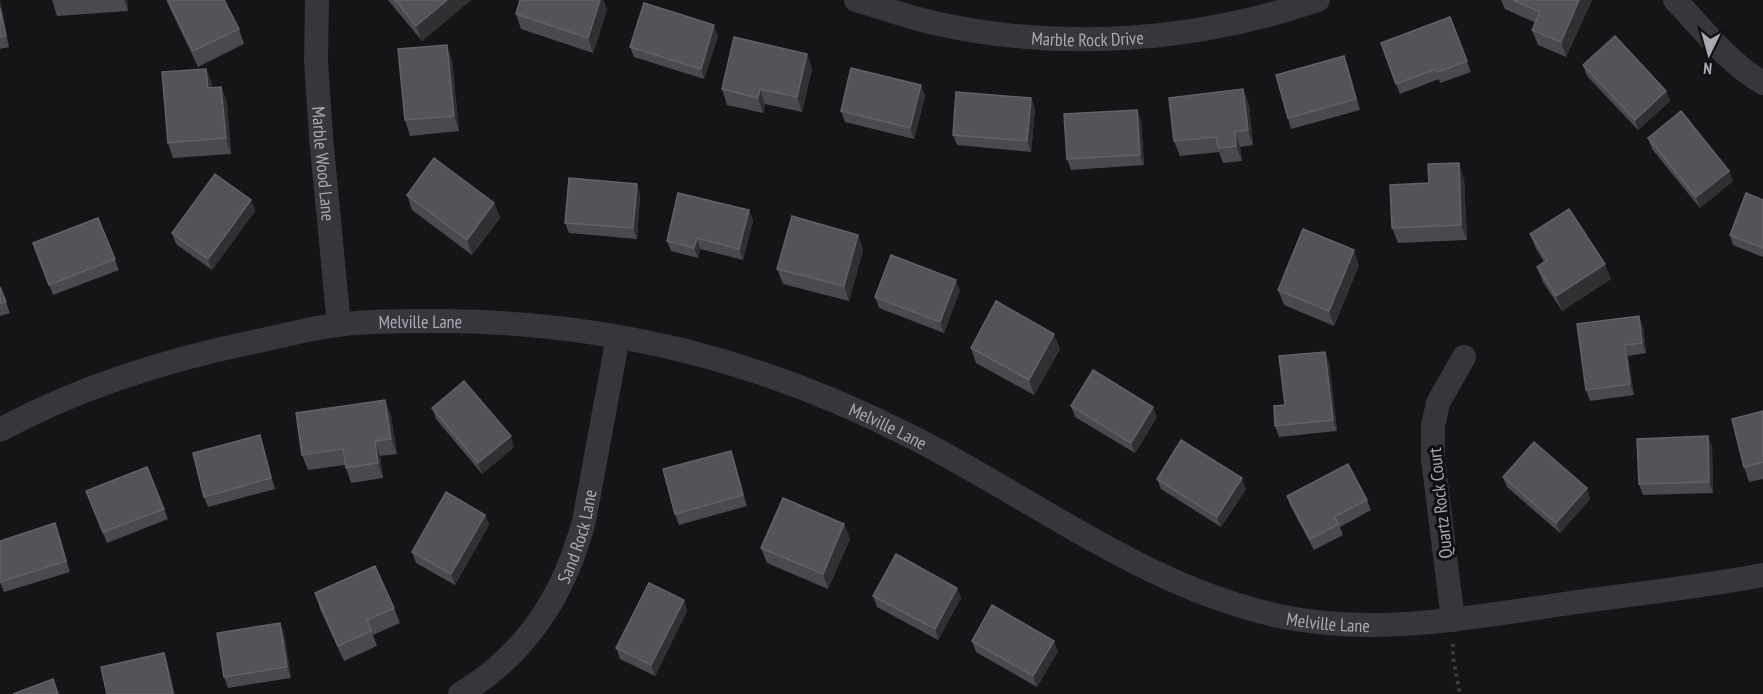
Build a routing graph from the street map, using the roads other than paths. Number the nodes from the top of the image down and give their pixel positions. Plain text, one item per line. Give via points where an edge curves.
1 (317, 0) edge
2 (856, 0) edge
3 (1318, 0) edge
4 (1675, 0) edge
5 (1763, 83) edge
6 (339, 325) junction
7 (618, 337) junction
8 (1464, 357) dead end
9 (0, 430) edge
10 (1763, 575) edge
11 (1453, 620) junction
12 (460, 694) edge

1 - 6 street, Marble Wood Lane via 321,137
2 - 3 street, Marble Rock Drive via 930,22 1017,36 1100,40 1208,29
4 - 5 street via 1734,63
6 - 7 street, Melville Lane via 386,321 508,322
6 - 9 street, Melville Lane via 195,354 102,383
7 - 11 street, Melville Lane via 706,355 837,401 913,437 1158,574 1224,601 1286,617 1349,625 1400,626
7 - 12 street, Sand Rock Lane via 584,521 566,577 541,620 516,651
8 - 11 street, Quartz Rock Court via 1438,403 1433,426 1433,459
10 - 11 street, Melville Lane

